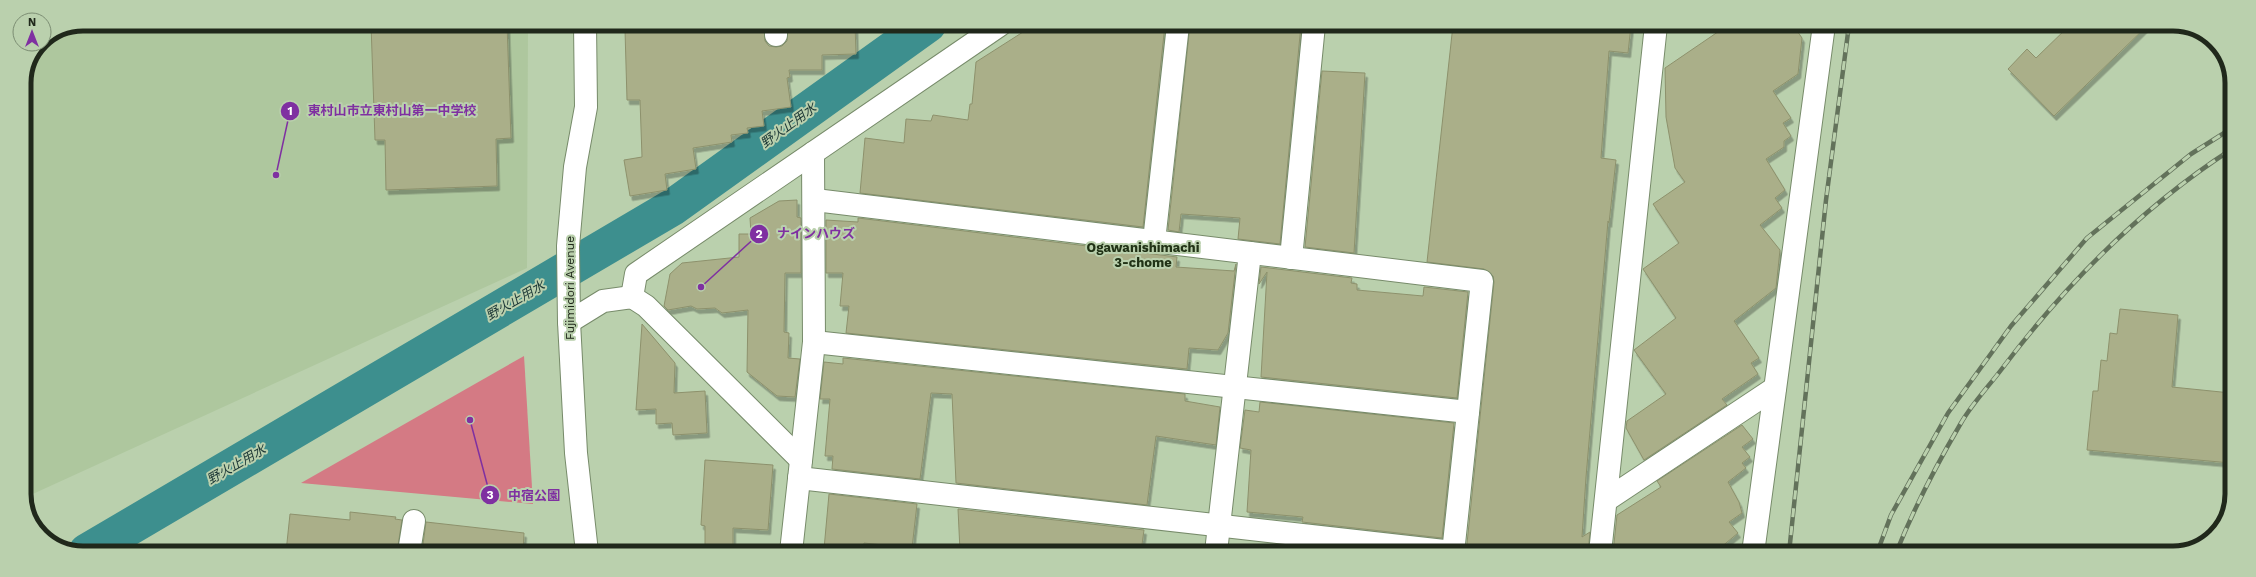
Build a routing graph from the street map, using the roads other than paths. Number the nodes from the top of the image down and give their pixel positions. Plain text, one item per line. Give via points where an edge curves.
1 (585, 31) edge
2 (990, 31) edge
3 (1177, 31) edge
4 (1313, 31) edge
5 (1660, 31) edge
6 (1823, 31) edge
7 (813, 153) junction
8 (815, 200) junction
9 (1154, 241) junction
10 (1250, 253) junction
11 (1291, 258) junction
12 (632, 297) junction
13 (569, 322) junction
14 (814, 342) junction
15 (1234, 387) junction
16 (1775, 388) junction
17 (1468, 412) junction
18 (800, 469) junction
19 (1608, 499) junction
20 (414, 521) dead end
21 (1219, 525) junction
22 (410, 546) edge
23 (586, 546) edge
24 (792, 546) edge
25 (1217, 546) edge
26 (1401, 546) edge
27 (1454, 546) edge
28 (1601, 546) edge
29 (1754, 546) edge

1 - 13 street, Fujimidori Avenue via 586,107 575,167 568,246
2 - 7 street
3 - 9 street
4 - 11 street
5 - 19 street
6 - 16 street
7 - 8 street
7 - 12 street via 636,274
8 - 9 street
8 - 14 street
9 - 10 street
10 - 11 street
10 - 15 street
11 - 17 street via 1482,281
12 - 13 street via 602,301
12 - 18 street via 646,306
13 - 23 street, Fujimidori Avenue via 576,453
14 - 15 street
14 - 18 street
15 - 17 street
15 - 21 street
16 - 19 street
16 - 29 street
17 - 27 street
18 - 21 street
18 - 24 street
19 - 28 street
20 - 22 street
21 - 25 street
21 - 26 street

